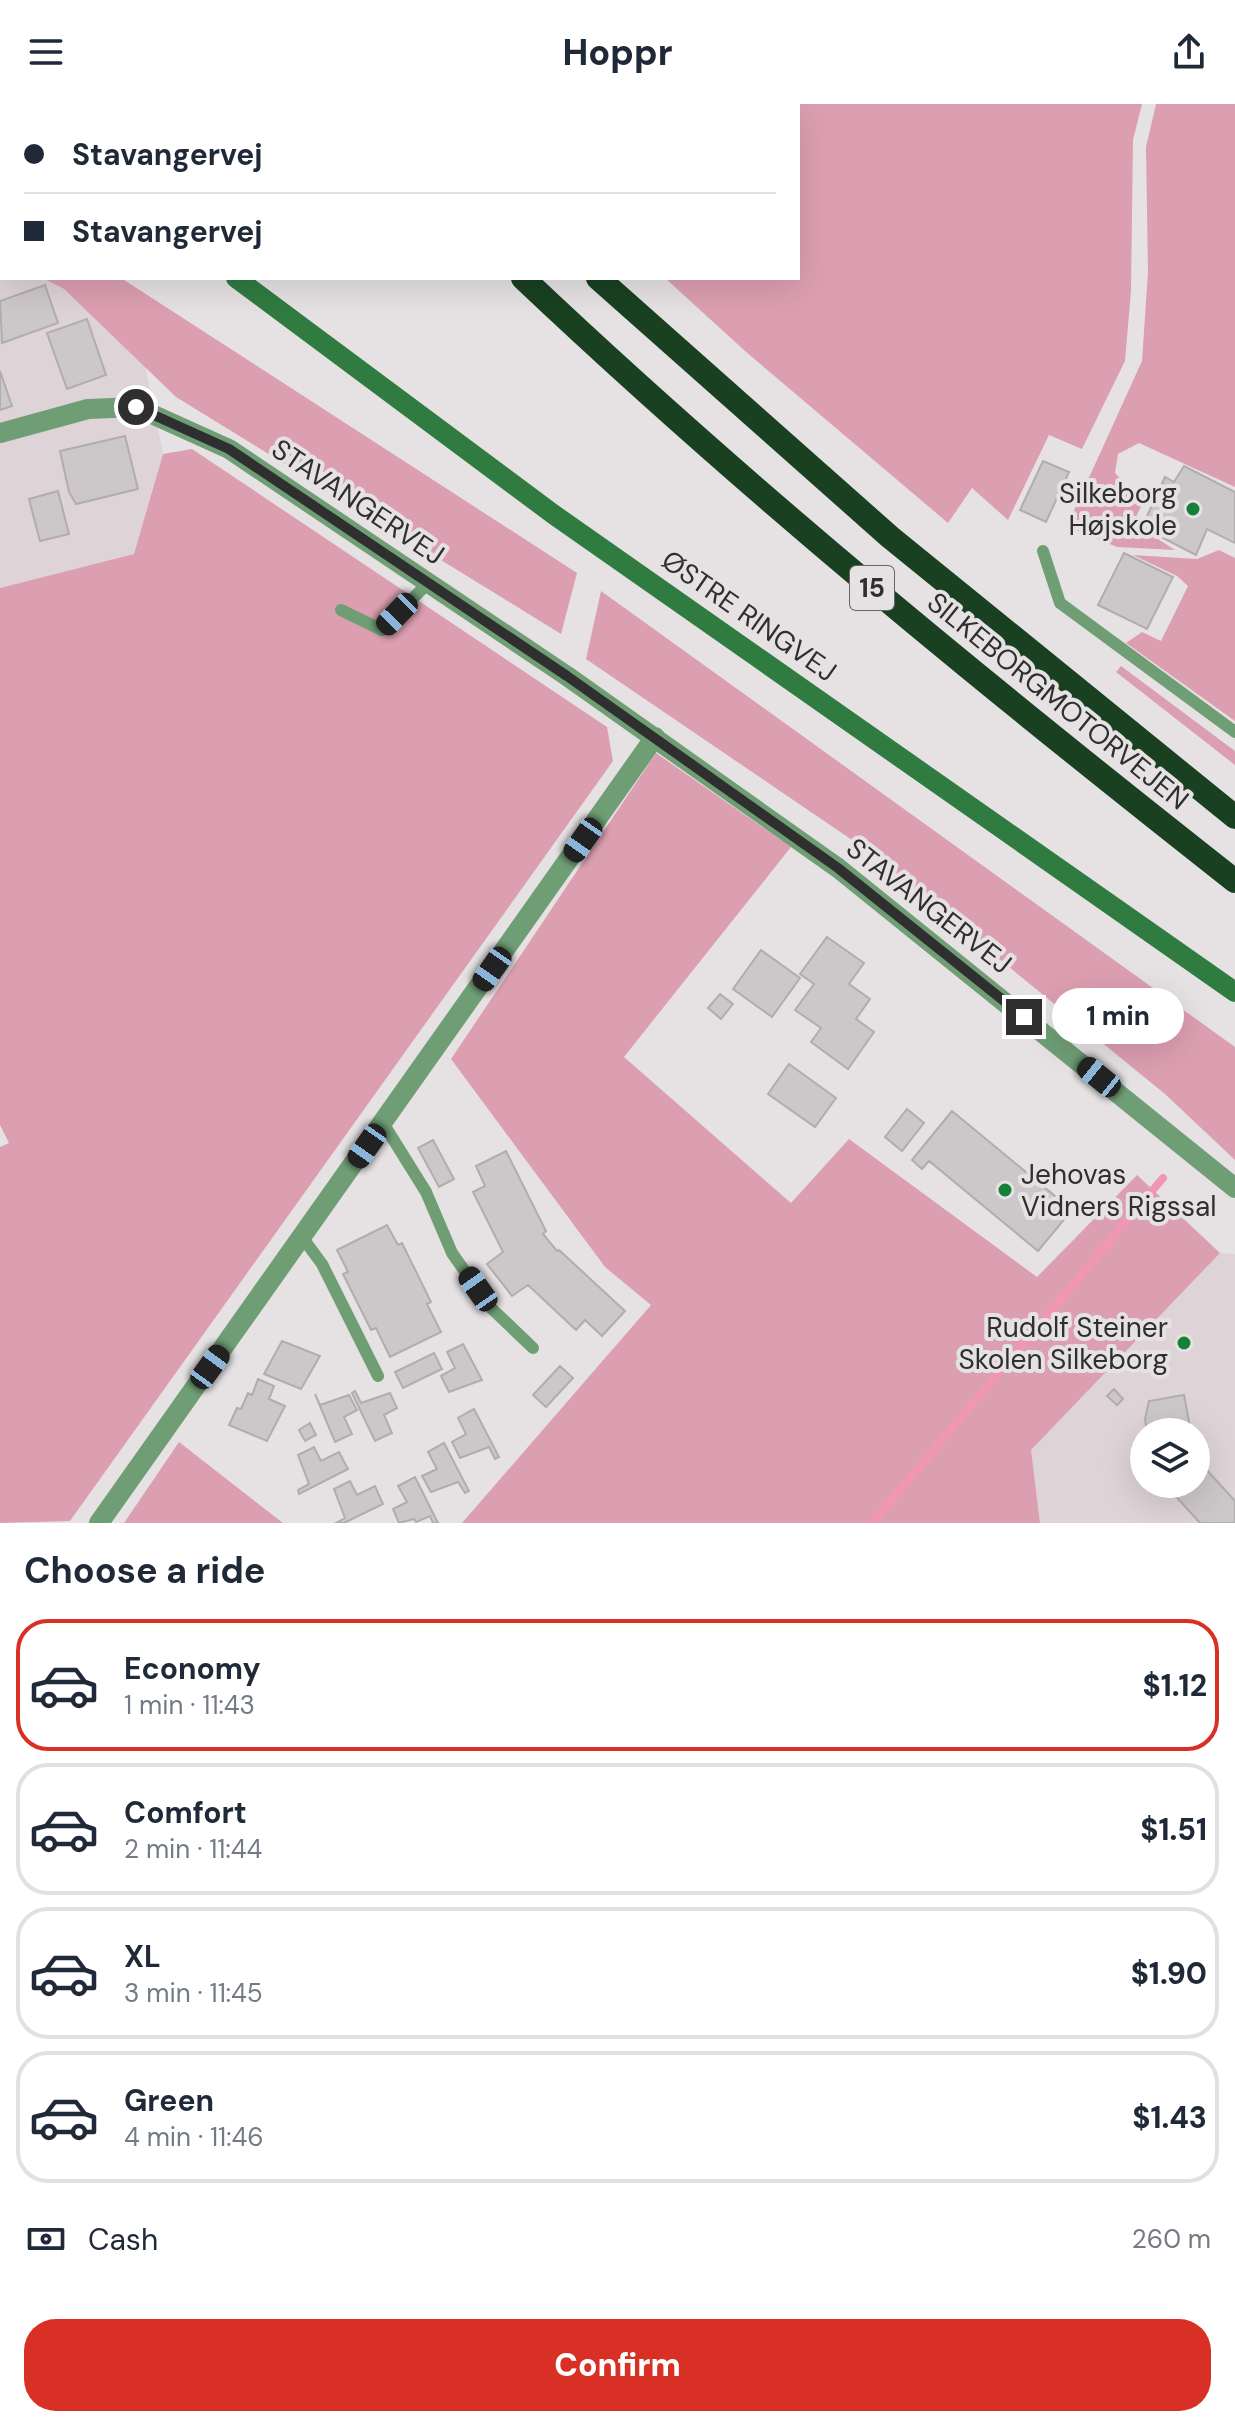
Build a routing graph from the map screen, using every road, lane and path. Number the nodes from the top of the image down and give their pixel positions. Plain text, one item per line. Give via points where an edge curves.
1 (239, 280) edge
2 (525, 280) edge
3 (600, 280) edge
4 (0, 433) edge
5 (1043, 551) dead end
6 (428, 583) junction
7 (341, 610) dead end
8 (1235, 732) edge
9 (655, 737) junction
10 (1235, 817) edge
11 (1235, 881) edge
12 (1235, 992) edge
13 (383, 1123) junction
14 (1235, 1188) edge
15 (302, 1237) junction
16 (533, 1348) dead end
17 (378, 1376) dead end
18 (99, 1523) edge

1 - 12 main road, ØSTRE RINGVEJ via 553,514
2 - 11 highway, SILKEBORGMOTORVEJEN / 15 via 844,564
3 - 10 highway, SILKEBORGMOTORVEJEN / 15 via 890,537
4 - 6 street, STAVANGERVEJ via 88,409 136,407 229,449
5 - 8 lane via 1060,603
6 - 7 lane via 382,630
6 - 9 street, STAVANGERVEJ
9 - 13 street
9 - 14 street, STAVANGERVEJ via 838,868
13 - 15 street
13 - 16 lane via 426,1192 452,1253 490,1307
15 - 17 lane via 322,1264
15 - 18 street

